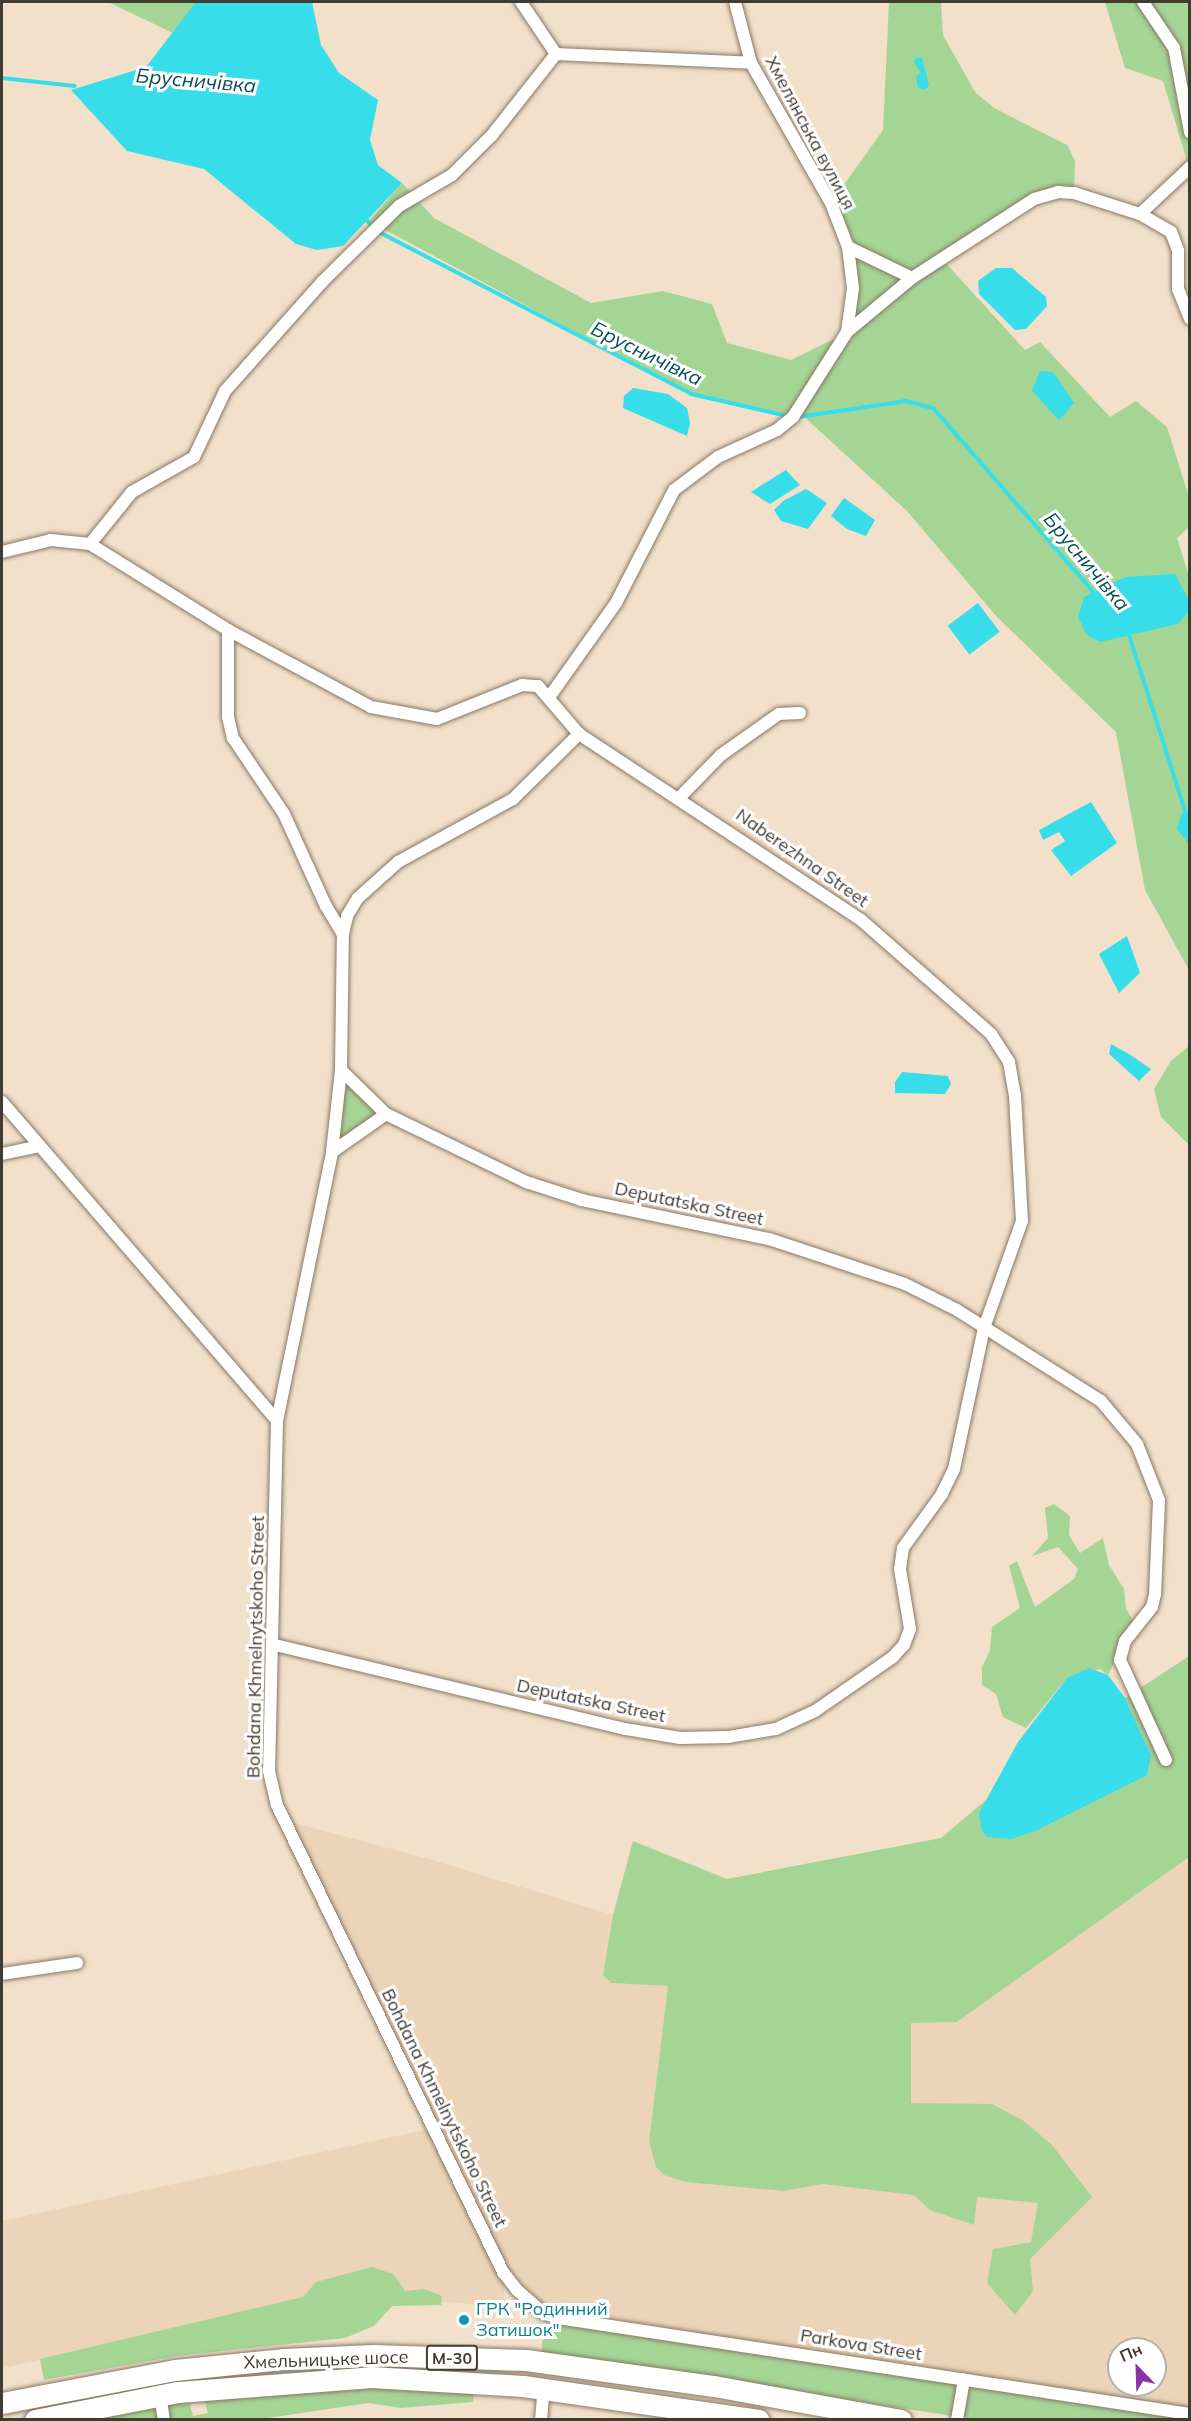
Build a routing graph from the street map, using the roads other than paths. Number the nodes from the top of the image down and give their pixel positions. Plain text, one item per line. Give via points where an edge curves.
1 (521, 2) edge
2 (735, 2) edge
3 (1143, 2) edge
4 (556, 54) junction
5 (751, 63) junction
6 (1190, 132) edge
7 (1190, 167) edge
8 (1140, 214) junction
9 (848, 247) junction
10 (912, 278) junction
11 (1190, 319) edge
12 (848, 332) junction
13 (90, 544) junction
14 (2, 552) edge
15 (228, 630) junction
16 (550, 696) junction
17 (800, 713) dead end
18 (579, 734) junction
19 (680, 797) junction
20 (343, 934) junction
21 (341, 1070) junction
22 (2, 1102) edge
23 (386, 1114) junction
24 (39, 1146) junction
25 (332, 1152) junction
26 (2, 1154) edge
27 (984, 1328) junction
28 (277, 1421) junction
29 (272, 1644) junction
30 (1166, 1760) dead end
31 (77, 1963) dead end
32 (2, 1974) edge
33 (531, 2303) joint
34 (546, 2363) junction
35 (964, 2379) junction
36 (543, 2388) junction
37 (160, 2395) junction
38 (2, 2403) edge
39 (1190, 2414) edge
40 (35, 2420) edge
41 (164, 2420) edge
42 (541, 2420) edge
43 (759, 2420) edge
44 (901, 2420) edge
45 (957, 2420) edge

1 - 4 street
2 - 5 street, Хмелянська вулиця
3 - 6 street via 1173,48
4 - 5 street
4 - 13 street via 464,164 441,183 399,206 314,291 225,390 194,457 132,492
5 - 9 street, Хмелянська вулиця via 831,203
7 - 8 street
8 - 10 street via 1074,194 1046,194
8 - 11 street via 1171,232 1179,258 1178,289
9 - 10 street
9 - 12 street, Хмелянська вулиця via 853,288
10 - 12 street
12 - 16 street via 793,417 777,430 718,458 674,490 616,603
13 - 14 street via 51,540
13 - 15 street
15 - 16 street via 357,702 426,719 455,715 522,685 538,686
15 - 20 street via 228,717 234,738 284,813 326,906
16 - 18 street
17 - 19 street via 779,714 721,755
18 - 19 street, Naberezhna Street
18 - 20 street via 513,799 398,862 352,906
19 - 27 street, Naberezhna Street via 835,899 978,1022 1005,1053 1015,1096 1022,1221
20 - 21 street, Bohdana Khmelnytskoho Street
21 - 23 street, Deputatska Street
21 - 25 street, Bohdana Khmelnytskoho Street
22 - 24 street
23 - 25 street
23 - 27 street, Deputatska Street via 526,1182 582,1200 737,1231 812,1251 905,1284
24 - 26 street
24 - 28 street
25 - 28 street, Bohdana Khmelnytskoho Street
27 - 29 street, Deputatska Street via 954,1469 901,1554 910,1621 908,1637 893,1658 800,1719 753,1734 658,1736
27 - 30 street, Deputatska Street via 1101,1401 1126,1427 1148,1467 1159,1500 1155,1594 1152,1607 1125,1641 1120,1660
28 - 29 street, Bohdana Khmelnytskoho Street
29 - 33 street, Bohdana Khmelnytskoho Street via 269,1771 276,1805 503,2272
31 - 32 street
33 - 35 street, Parkova Street via 558,2319
34 - 36 highway
34 - 38 highway, Хмельницьке шосе / М-30 via 392,2356 284,2359 175,2370
34 - 44 highway, Хмельницьке шосе / М-30 via 714,2386
35 - 39 street, Parkova Street
35 - 45 street
36 - 37 highway, Хмельницьке шосе / М-30 via 372,2377 241,2385
36 - 42 street
36 - 43 highway, Хмельницьке шосе / М-30
37 - 40 highway, Хмельницьке шосе / М-30
37 - 41 street

